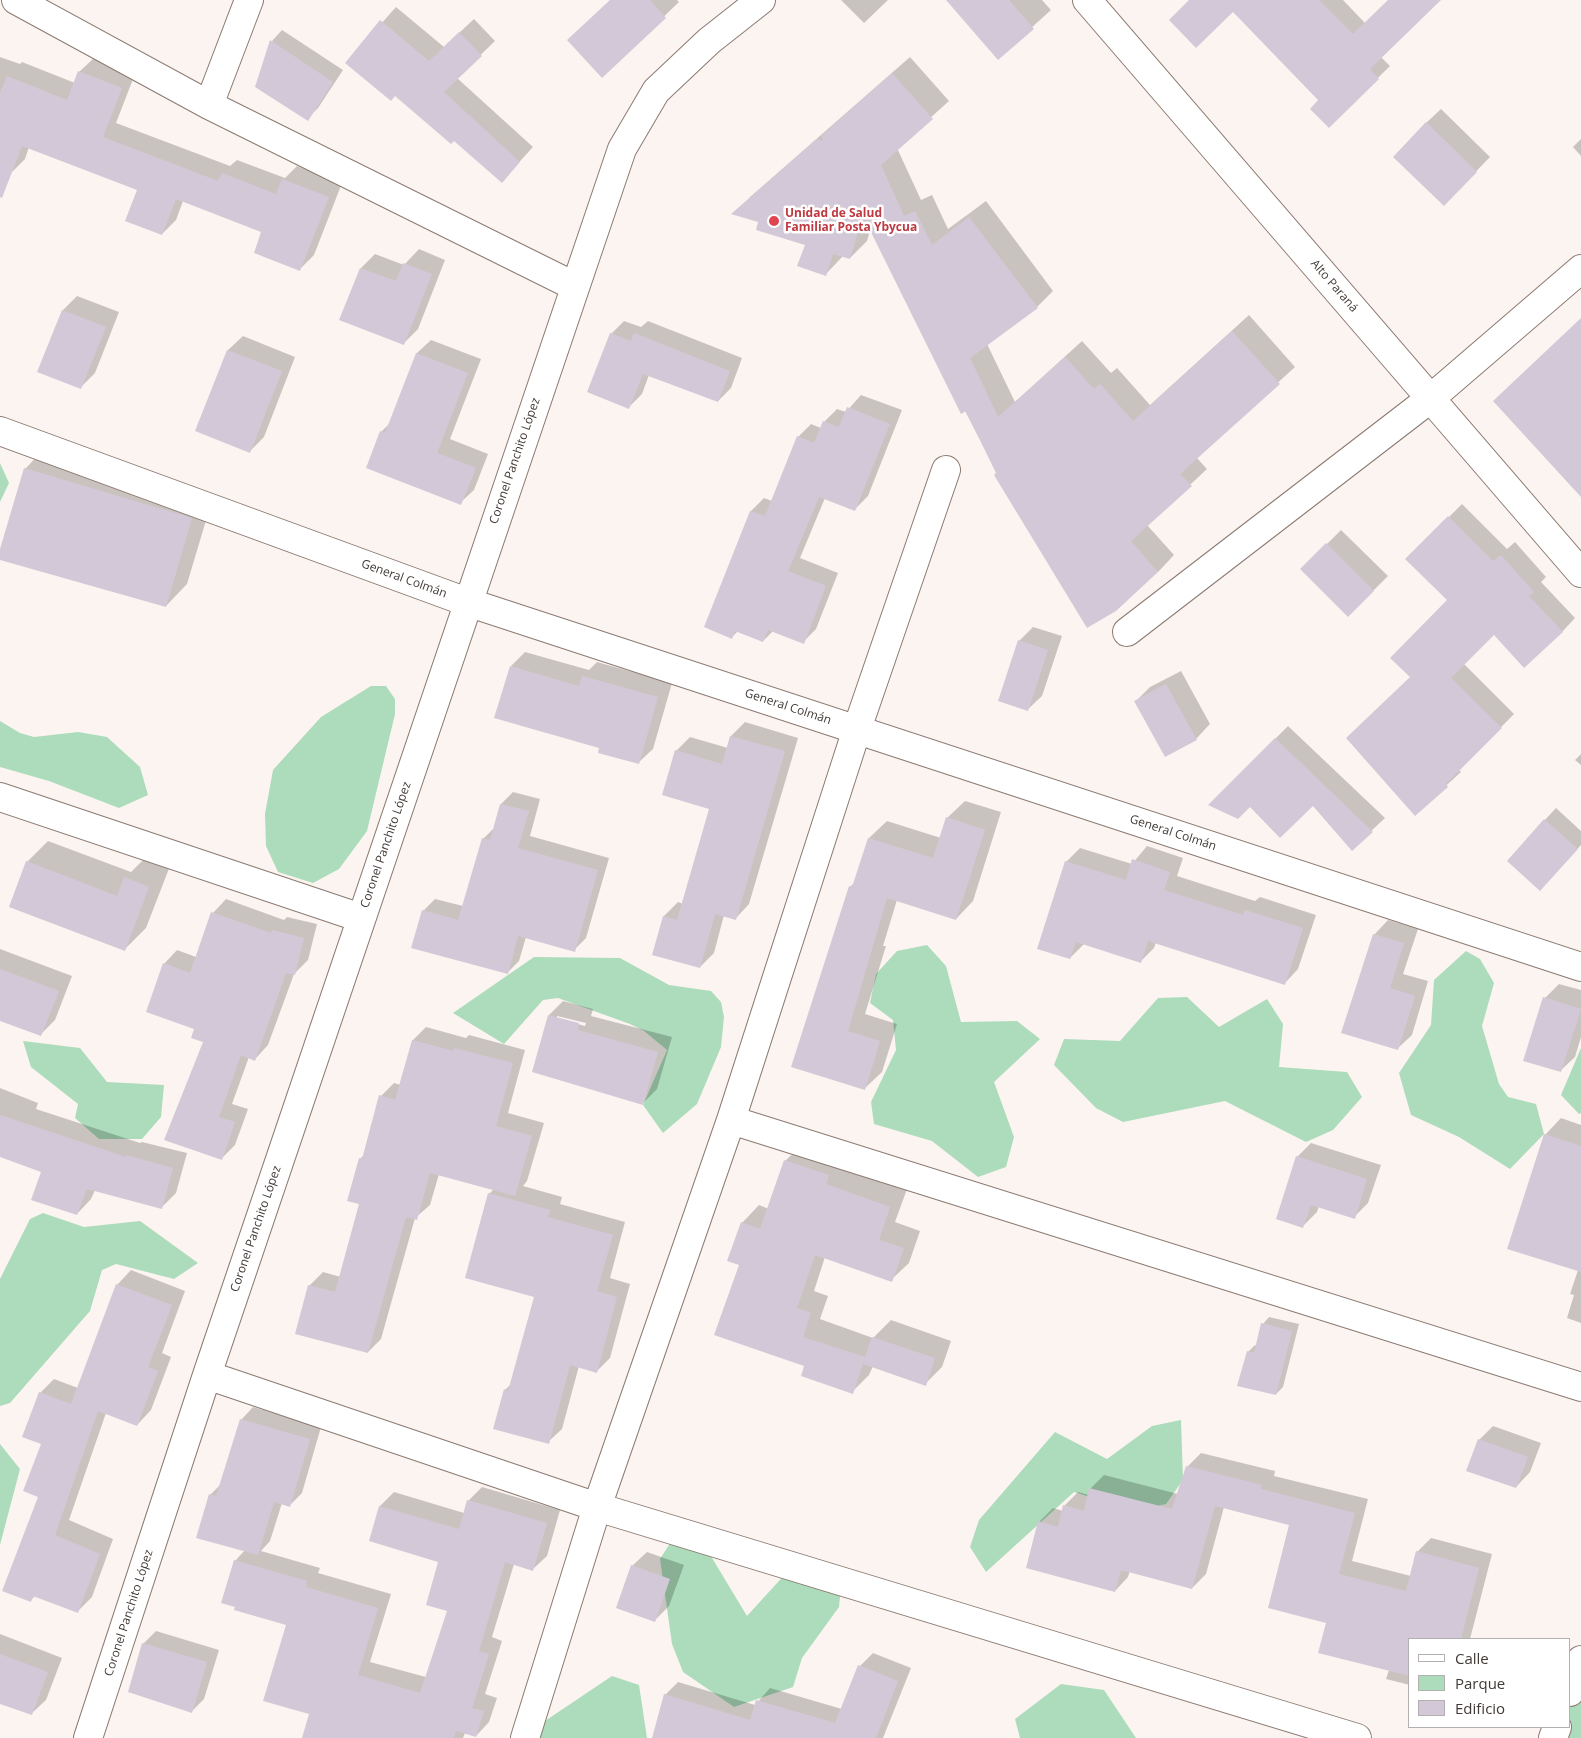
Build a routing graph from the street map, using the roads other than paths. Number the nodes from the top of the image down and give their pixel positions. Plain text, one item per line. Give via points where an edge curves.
1 (16, 0) edge
2 (249, 0) edge
3 (762, 0) edge
4 (1088, 0) edge
5 (209, 105) junction
6 (1581, 269) edge
7 (574, 286) junction
8 (1431, 398) junction
9 (0, 431) edge
10 (946, 470) dead end
11 (1581, 573) edge
12 (467, 602) junction
13 (1126, 632) dead end
14 (857, 729) junction
15 (0, 797) edge
16 (361, 918) junction
17 (1581, 967) edge
18 (732, 1120) junction
19 (207, 1375) junction
20 (1581, 1388) edge
21 (597, 1507) junction
22 (1581, 1660) edge
23 (1571, 1689) edge
24 (88, 1738) edge
25 (524, 1738) edge
26 (1357, 1738) edge

1 - 5 street
2 - 5 street
3 - 7 street, Coronel Panchito López via 709,41 656,91 622,149
4 - 8 street, Alto Paraná
5 - 7 street
6 - 8 street
7 - 12 street, Coronel Panchito López
8 - 11 street, Alto Paraná
8 - 13 street
9 - 12 street, General Colmán
10 - 14 street
12 - 14 street, General Colmán
12 - 16 street, Coronel Panchito López
14 - 17 street, General Colmán
14 - 18 street
15 - 16 street
16 - 19 street, Coronel Panchito López
18 - 20 street
18 - 21 street
19 - 21 street
19 - 24 street, Coronel Panchito López
21 - 25 street
21 - 26 street
22 - 23 street

